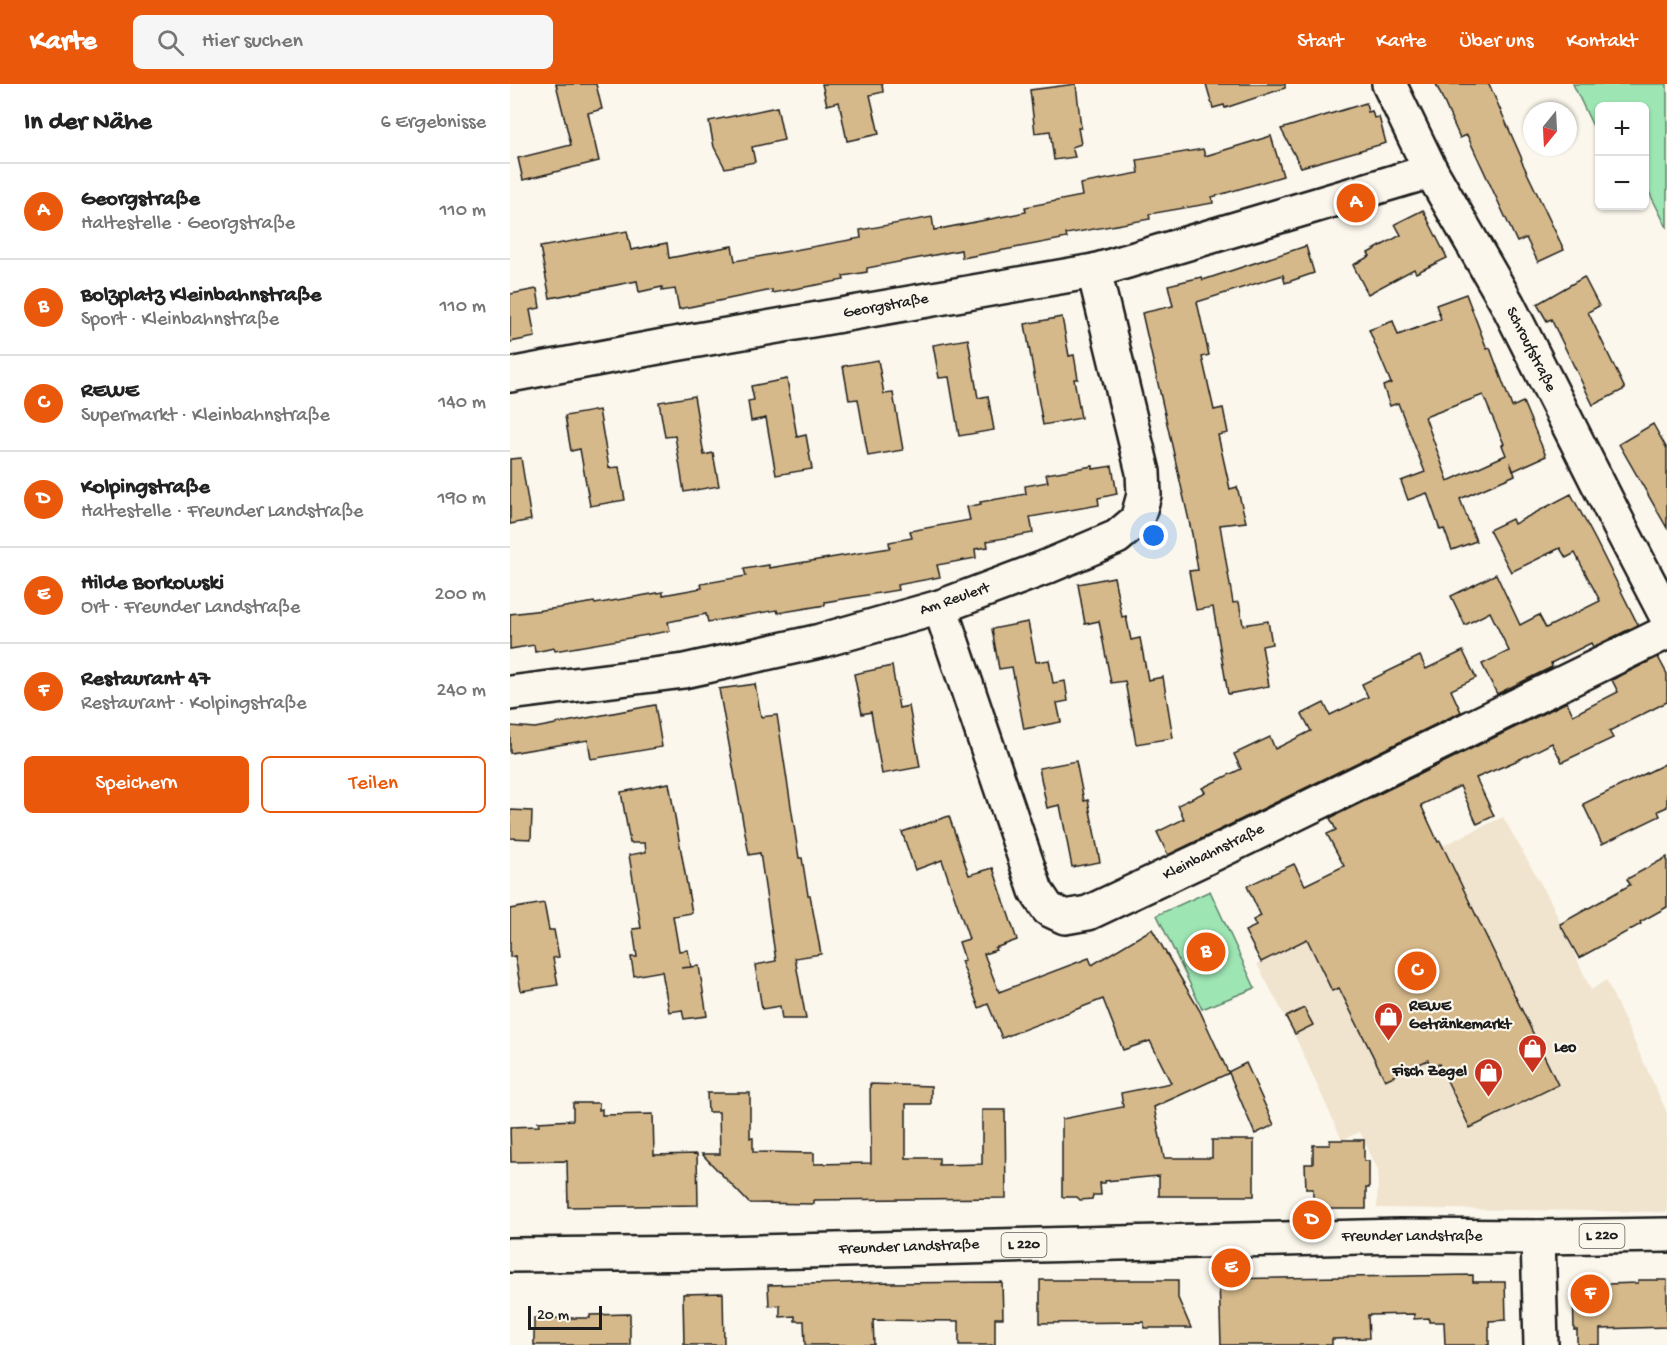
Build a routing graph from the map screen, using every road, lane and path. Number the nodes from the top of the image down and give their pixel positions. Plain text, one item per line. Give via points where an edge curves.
1 (1389, 84) edge
2 (1431, 171) junction
3 (1094, 271) junction
4 (510, 375) edge
5 (940, 607) junction
6 (1667, 617) edge
7 (1667, 632) edge
8 (510, 693) edge
9 (1667, 1235) edge
10 (1538, 1238) junction
11 (510, 1255) edge
12 (1541, 1345) edge

1 - 2 street, Schroufstraße
2 - 3 street, Georgstraße
2 - 6 street, Schroufstraße via 1509,305
3 - 4 street, Georgstraße
3 - 5 street, Am Reulert via 1143,472 1144,495 1137,520 1117,537
5 - 7 street, Kleinbahnstraße via 1036,891 1048,909 1065,917 1088,913 1209,856
5 - 8 street, Am Reulert via 820,641 684,670
9 - 10 street, Freunder Landstraße / L 220
10 - 11 street, Freunder Landstraße / L 220 via 1344,1237
10 - 12 street

